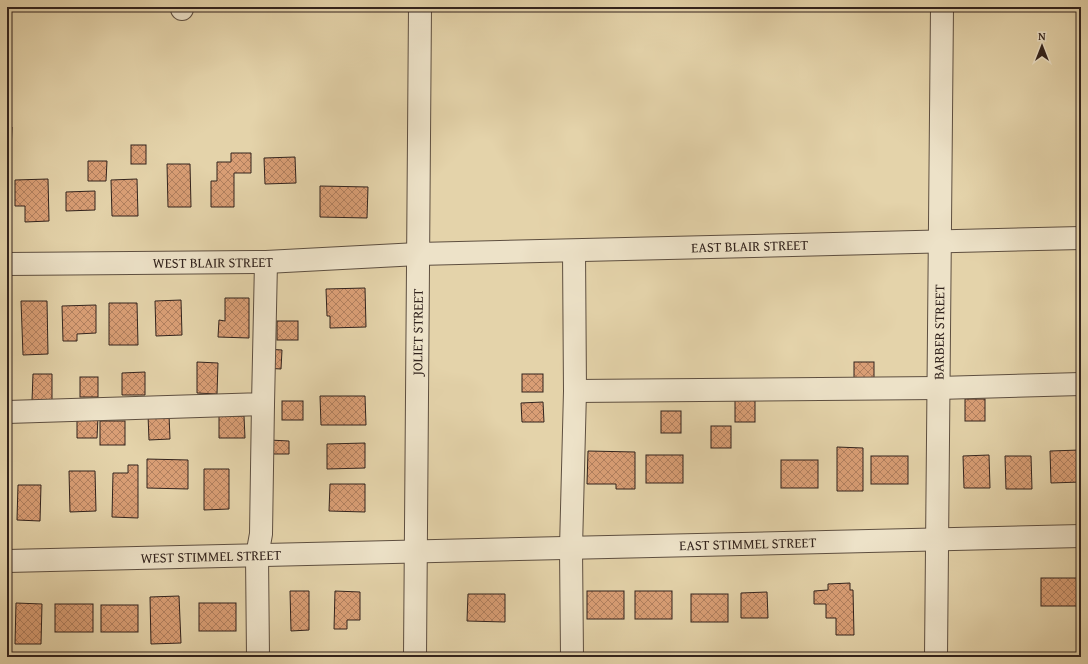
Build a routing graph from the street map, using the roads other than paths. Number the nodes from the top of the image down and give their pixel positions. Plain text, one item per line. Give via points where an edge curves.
1 (420, 7) edge
2 (942, 7) edge
3 (1081, 238) edge
4 (940, 242) junction
5 (574, 251) junction
6 (418, 254) junction
7 (266, 262) junction
8 (7, 264) edge
9 (1081, 384) edge
10 (938, 388) junction
11 (575, 391) junction
12 (263, 404) junction
13 (7, 412) edge
14 (1081, 536) edge
15 (936, 540) junction
16 (571, 548) junction
17 (415, 552) junction
18 (257, 556) junction
19 (7, 562) edge
20 (258, 657) edge
21 (415, 657) edge
22 (572, 657) edge
23 (936, 657) edge

1 - 6 street, JOLIET STREET
2 - 4 street, BARBER STREET
3 - 4 street, EAST BLAIR STREET
4 - 5 street, EAST BLAIR STREET
4 - 10 street, BARBER STREET
5 - 6 street, EAST BLAIR STREET
5 - 11 street
6 - 7 street, WEST BLAIR STREET
6 - 17 street, JOLIET STREET
7 - 8 street, WEST BLAIR STREET
7 - 12 street
9 - 10 street
10 - 11 street
10 - 15 street, BARBER STREET
11 - 16 street
12 - 13 street
12 - 18 street via 261,534
14 - 15 street, EAST STIMMEL STREET
15 - 16 street, EAST STIMMEL STREET
15 - 23 street, BARBER STREET
16 - 17 street, EAST STIMMEL STREET
16 - 22 street
17 - 18 street, WEST STIMMEL STREET
17 - 21 street, JOLIET STREET
18 - 19 street, WEST STIMMEL STREET
18 - 20 street

